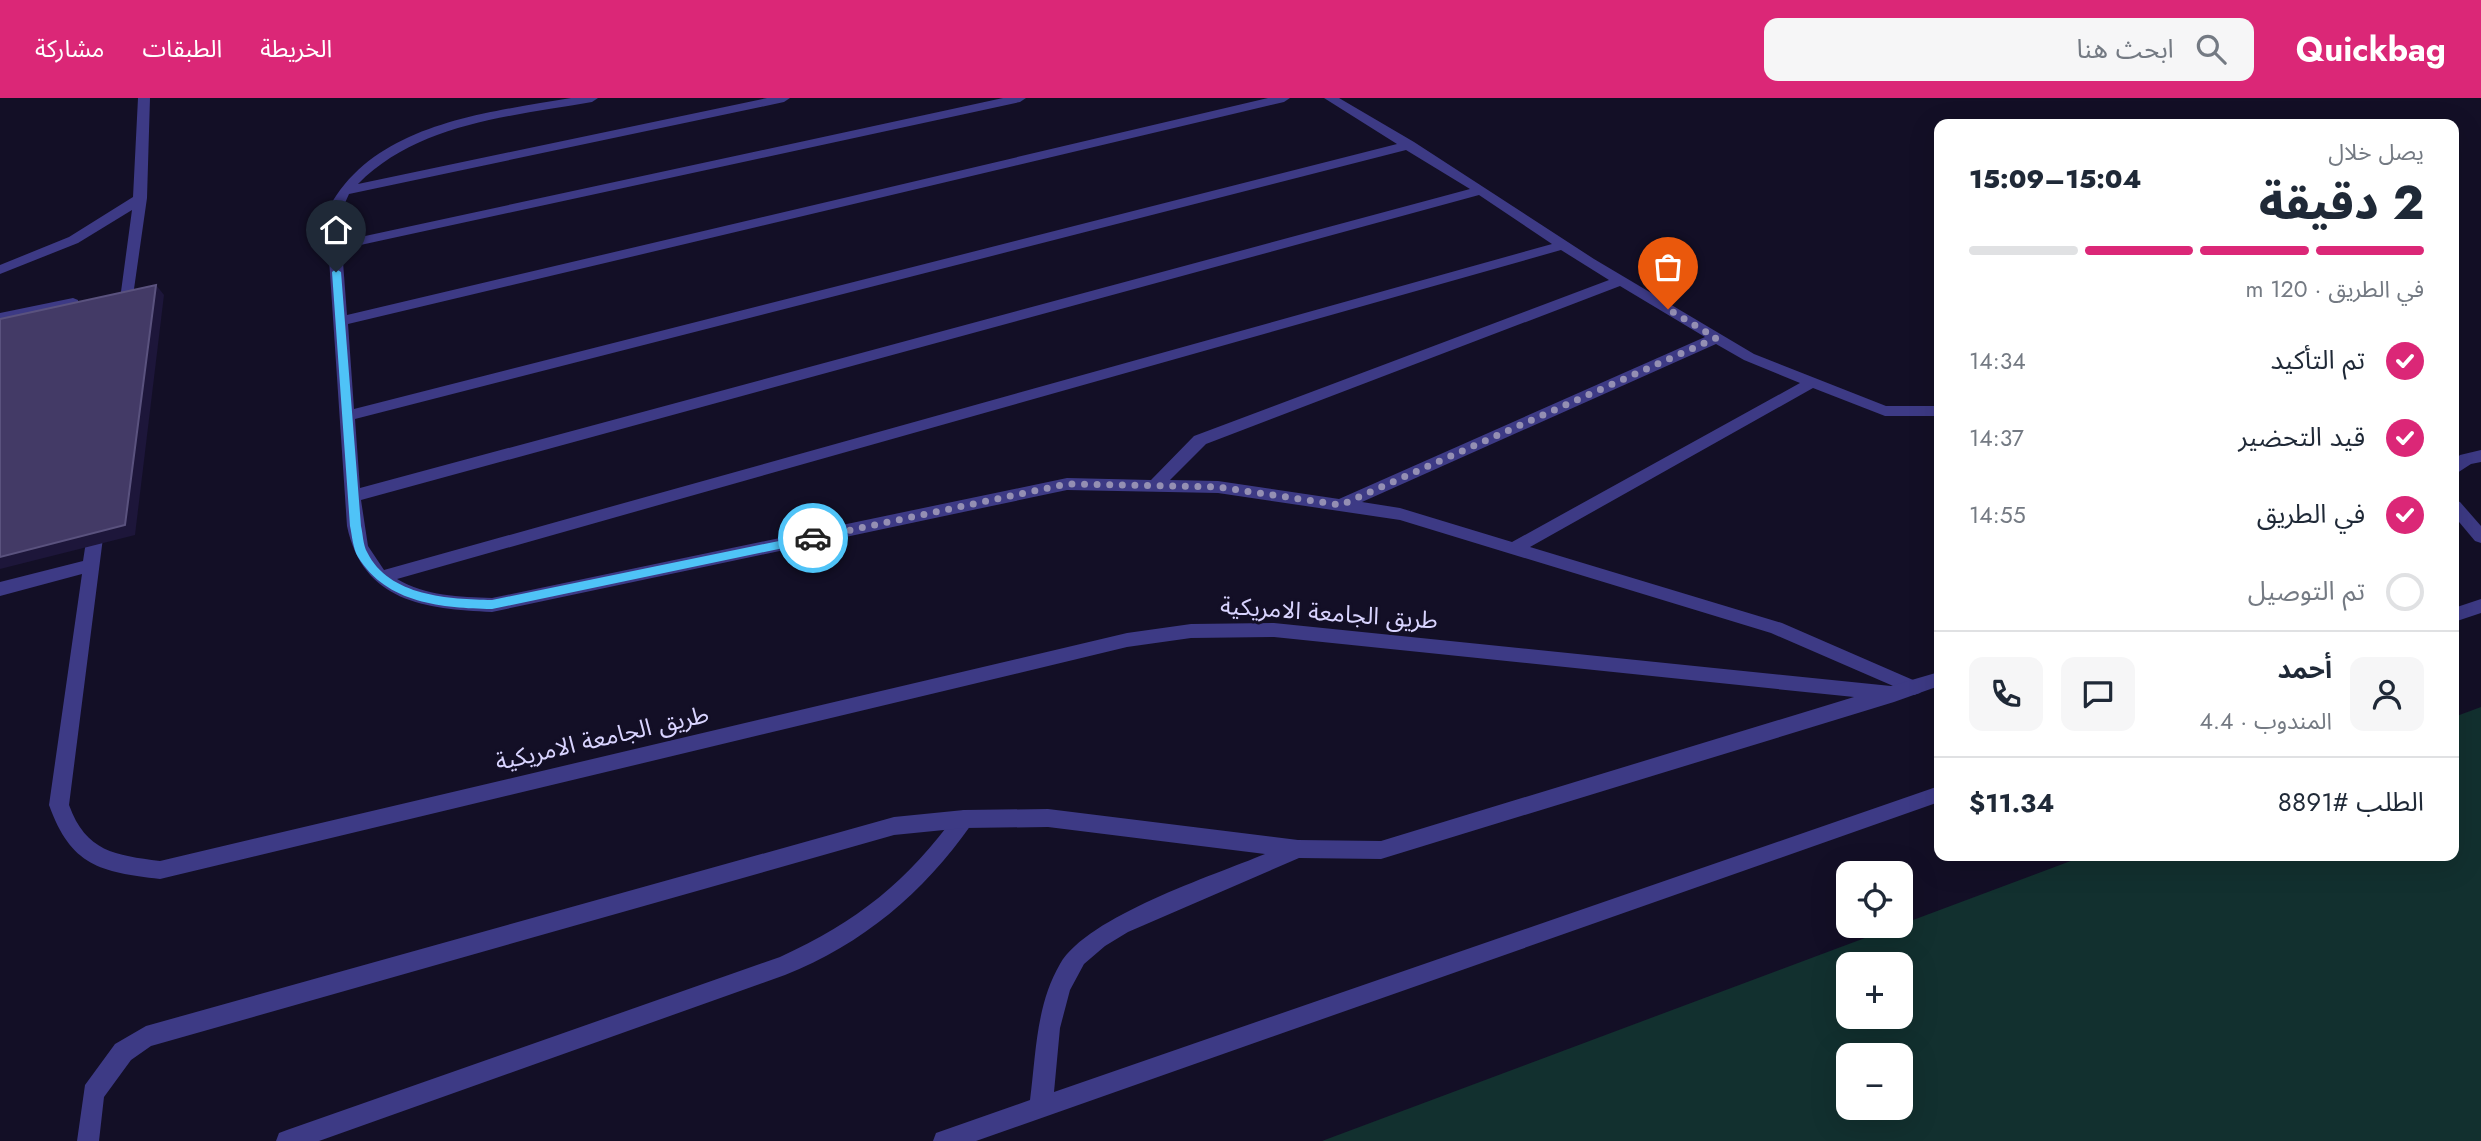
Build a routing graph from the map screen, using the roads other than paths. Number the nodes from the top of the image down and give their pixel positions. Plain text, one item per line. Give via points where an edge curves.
1 (144, 98) edge
2 (592, 98) edge
3 (784, 98) edge
4 (1020, 98) edge
5 (1284, 98) edge
6 (1330, 98) edge
7 (1410, 145) junction
8 (1481, 190) junction
9 (344, 191) junction
10 (140, 198) junction
11 (1563, 245) junction
12 (334, 247) junction
13 (0, 270) edge
14 (1620, 281) junction
15 (89, 300) edge
16 (0, 317) edge
17 (340, 321) junction
18 (122, 330) edge
19 (1716, 338) junction
20 (1813, 382) junction
21 (1934, 411) edge
22 (347, 416) junction
23 (2481, 456) edge
24 (2459, 465) edge
25 (1157, 484) junction
26 (353, 496) junction
27 (99, 505) edge
28 (1341, 505) junction
29 (2459, 515) edge
30 (2481, 537) edge
31 (1514, 548) junction
32 (91, 565) junction
33 (381, 577) junction
34 (0, 589) edge
35 (2481, 606) edge
36 (2459, 613) edge
37 (1934, 681) edge
38 (1904, 691) junction
39 (1934, 796) edge
40 (964, 819) junction
41 (1298, 849) junction
42 (1041, 1106) junction
43 (88, 1141) edge
44 (287, 1141) edge
45 (944, 1141) edge

1 - 10 street
2 - 9 street via 428,134 364,169
3 - 9 street
4 - 12 street
5 - 17 street
6 - 7 street
7 - 8 street
7 - 22 street
8 - 11 street
8 - 26 street
9 - 12 street via 333,214
10 - 13 street via 71,242
10 - 18 street via 121,294
11 - 14 street
11 - 33 street
12 - 17 street
14 - 19 street
14 - 25 street via 1200,440
15 - 16 street
17 - 22 street
19 - 20 street via 1749,357
19 - 28 street
20 - 21 street via 1885,411
20 - 31 street
22 - 26 street
23 - 24 street
25 - 28 street via 1218,487
25 - 33 street via 1067,484 492,605 448,604 410,594
26 - 33 street via 362,554
27 - 32 street, طريق الجامعة الامريكية
28 - 31 street via 1399,514
29 - 30 street
31 - 38 street via 1776,628
32 - 34 street
32 - 38 street, طريق الجامعة الامريكية via 59,805 66,829 82,847 115,865 160,870 1128,639 1191,631 1274,630
35 - 36 street
37 - 38 street, طريق الجامعة الامريكية
38 - 41 street, طريق الجامعة الامريكية via 1381,850
39 - 42 street
40 - 41 street, طريق الجامعة الامريكية via 1048,818
40 - 43 street, طريق الجامعة الامريكية via 894,826 146,1037 123,1052 93,1093
40 - 44 street via 919,878 888,906 821,949
41 - 42 street via 1121,925 1078,955 1055,997
42 - 45 street

